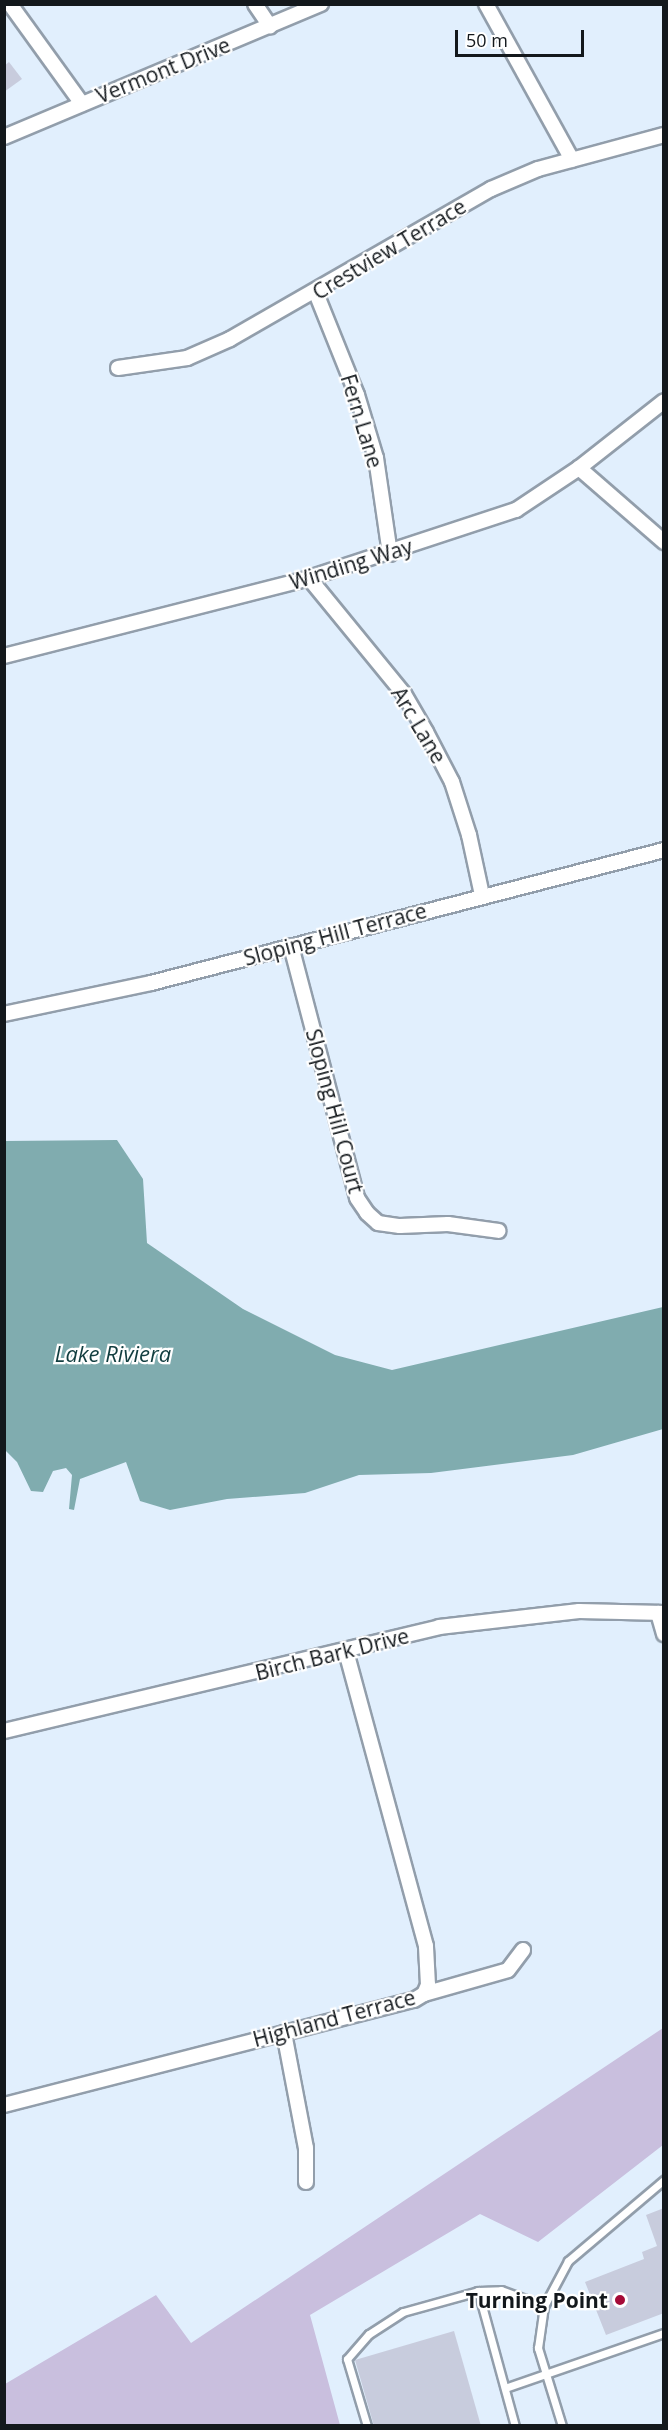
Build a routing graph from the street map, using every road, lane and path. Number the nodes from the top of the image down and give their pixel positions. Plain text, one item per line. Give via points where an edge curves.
1 (10, 4) edge
2 (255, 4) edge
3 (321, 4) edge
4 (486, 4) edge
5 (270, 26) junction
6 (82, 104) junction
7 (663, 135) edge
8 (4, 137) edge
9 (572, 160) junction
10 (316, 293) junction
11 (118, 368) dead end
12 (663, 401) edge
13 (579, 468) junction
14 (663, 542) edge
15 (390, 554) junction
16 (309, 578) junction
17 (4, 656) edge
18 (663, 850) edge
19 (482, 895) junction
20 (291, 946) junction
21 (4, 1014) edge
22 (499, 1231) dead end
23 (661, 1613) edge
24 (663, 1634) edge
25 (346, 1651) junction
26 (4, 1731) edge
27 (523, 1950) dead end
28 (424, 1994) junction
29 (284, 2032) junction
30 (4, 2104) edge
31 (663, 2180) edge
32 (306, 2182) dead end
33 (478, 2291) junction
34 (544, 2306) junction
35 (663, 2333) edge
36 (545, 2376) junction
37 (505, 2388) junction
38 (367, 2426) edge
39 (515, 2426) edge
40 (562, 2426) edge

1 - 6 street
2 - 5 street
3 - 5 street, Vermont Drive
4 - 9 street
5 - 6 street, Vermont Drive
6 - 8 street, Vermont Drive
7 - 9 street, Crestview Terrace
9 - 10 street, Crestview Terrace via 491,189 431,221
10 - 11 street, Crestview Terrace via 187,358
10 - 15 street, Fern Lane via 357,394 376,458
12 - 13 street, Winding Way
13 - 14 street
13 - 15 street, Winding Way via 516,510
15 - 16 street, Winding Way
16 - 17 street, Winding Way
16 - 19 street, Arc Lane via 404,694 426,732 452,782
18 - 19 street, Sloping Hill Terrace
19 - 20 street, Sloping Hill Terrace
20 - 21 street, Sloping Hill Terrace via 151,983
20 - 22 street, Sloping Hill Court via 357,1198 367,1213 378,1223 448,1224
23 - 24 street
23 - 25 street, Birch Bark Drive via 521,1615 439,1627
25 - 26 street, Birch Bark Drive
25 - 28 street, Highland Terrace via 426,1946 428,1979
27 - 28 street via 508,1970
28 - 29 street, Highland Terrace via 414,2000
29 - 30 street, Highland Terrace
29 - 32 street via 306,2148
31 - 34 lane via 568,2261
33 - 34 lane via 501,2289
33 - 37 lane
33 - 38 lane via 403,2312 369,2334 347,2359
34 - 36 lane via 538,2348
35 - 36 lane
36 - 37 lane
36 - 40 lane
37 - 39 lane

